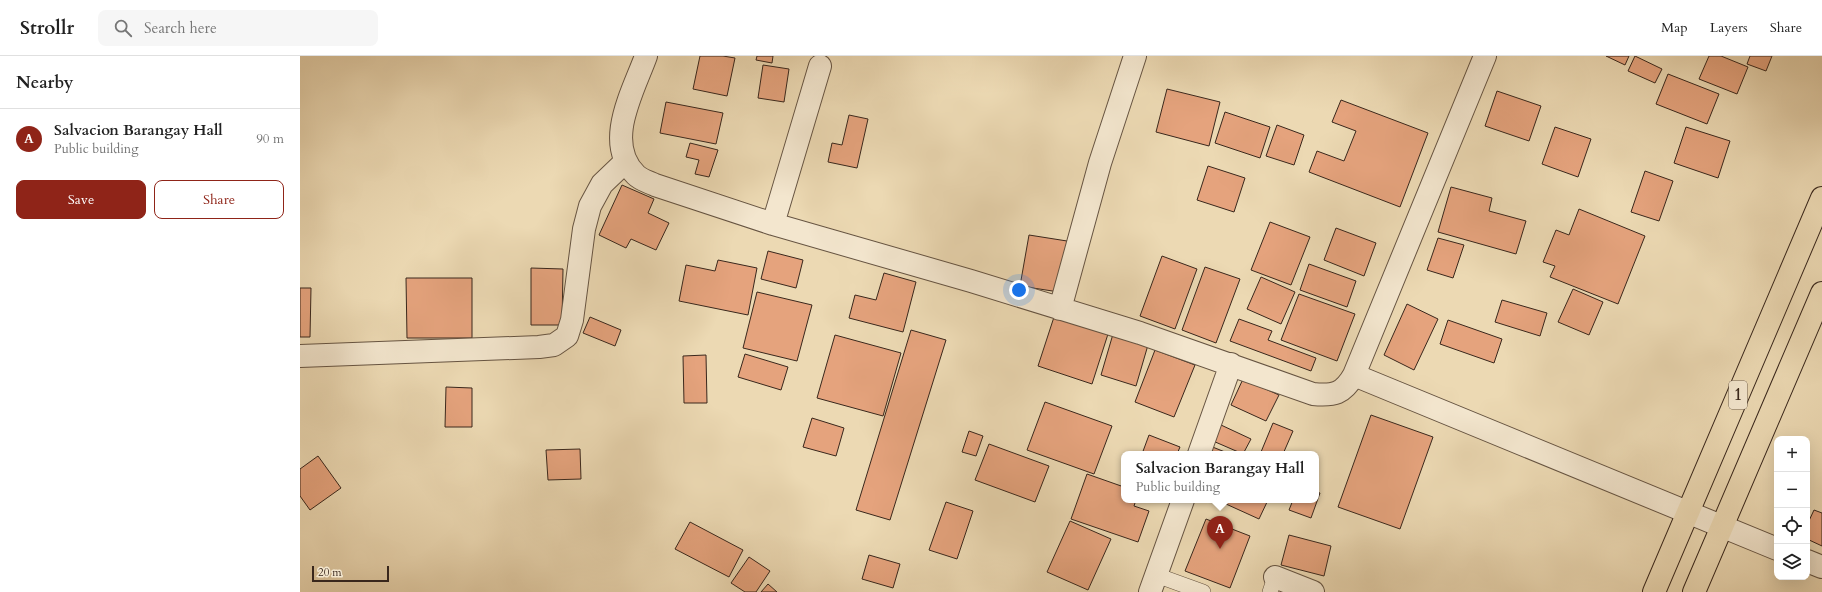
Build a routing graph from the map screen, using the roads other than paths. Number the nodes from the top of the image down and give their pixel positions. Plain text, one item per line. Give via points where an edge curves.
1 (646, 56) edge
2 (1135, 56) edge
3 (1485, 56) edge
4 (820, 66) dead end
5 (625, 162) junction
6 (1822, 198) edge
7 (773, 224) junction
8 (1822, 293) edge
9 (1060, 309) junction
10 (300, 356) edge
11 (1231, 364) junction
12 (1354, 375) junction
13 (1200, 451) edge
14 (1181, 503) edge
15 (1688, 512) junction
16 (1722, 527) junction
17 (1774, 548) edge
18 (1810, 562) edge
19 (1822, 567) edge
20 (1153, 584) edge
21 (1273, 584) edge
22 (1203, 592) edge
23 (1313, 592) edge
24 (1654, 592) edge
25 (1694, 592) edge

1 - 5 street via 620,133
2 - 9 street via 1100,162
3 - 12 street
4 - 7 street
5 - 7 street via 637,176 656,185
5 - 10 street via 602,184 590,206 584,228 572,320 567,336 554,344 539,348
6 - 15 highway, 1
7 - 9 street
8 - 16 highway, 1
9 - 11 street
11 - 12 street via 1313,394 1338,393 1348,386
11 - 13 street
12 - 15 street
14 - 20 street
15 - 16 street
15 - 24 highway, 1
16 - 17 street
16 - 25 highway, 1
18 - 19 street
20 - 22 lane
21 - 23 street

